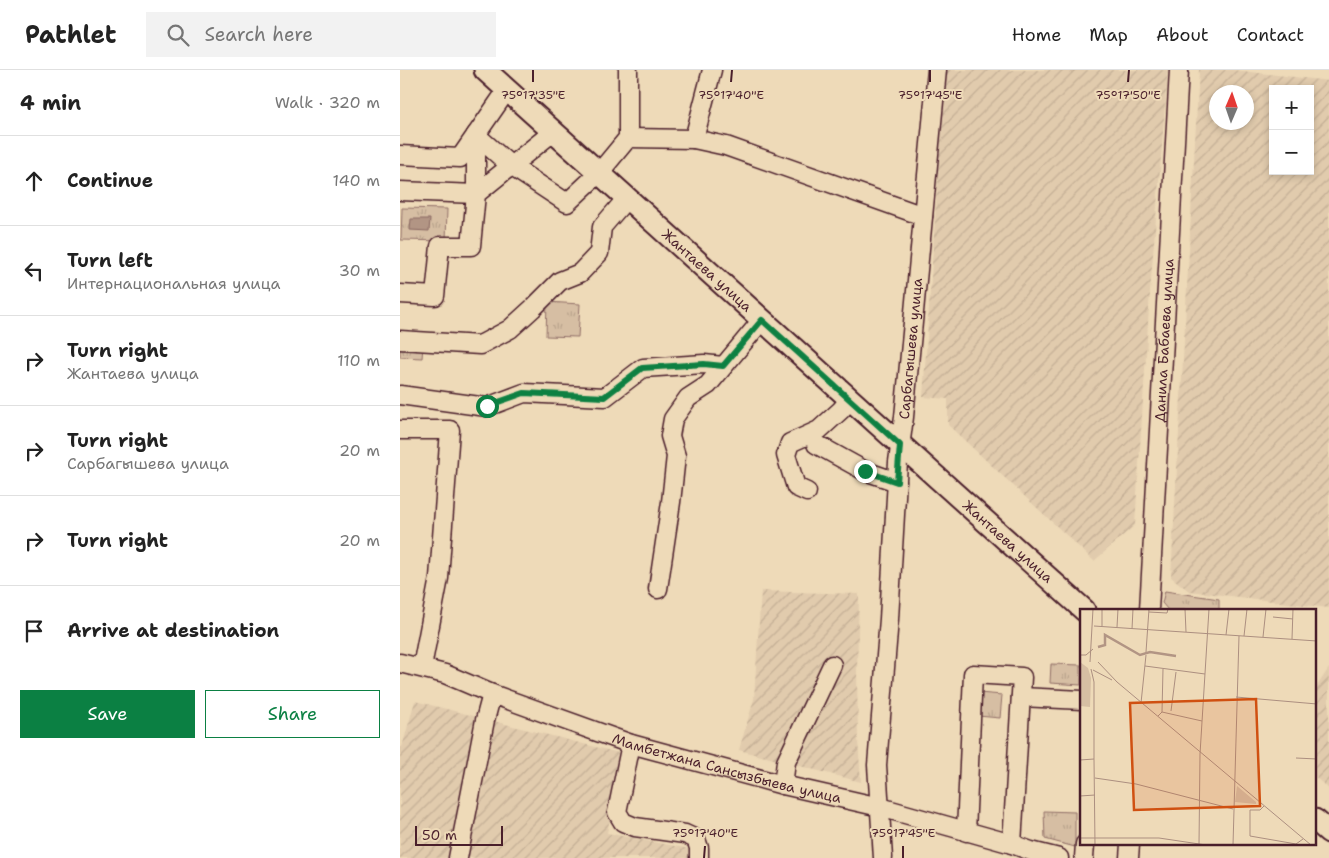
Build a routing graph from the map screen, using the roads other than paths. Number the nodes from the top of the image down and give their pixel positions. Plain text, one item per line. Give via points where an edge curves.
1 (485, 70) edge
2 (628, 70) edge
3 (712, 70) edge
4 (937, 70) edge
5 (1179, 70) edge
6 (507, 90) junction
7 (553, 132) junction
8 (476, 135) junction
9 (628, 138) junction
10 (694, 138) junction
11 (400, 155) edge
12 (512, 166) junction
13 (599, 173) junction
14 (400, 191) edge
15 (476, 194) junction
16 (627, 198) junction
17 (923, 216) junction
18 (400, 294) edge
19 (762, 320) junction
20 (400, 340) edge
21 (723, 366) junction
22 (400, 395) edge
23 (850, 399) junction
24 (400, 430) edge
25 (816, 444) dead end
26 (900, 445) junction
27 (897, 482) junction
28 (807, 492) dead end
29 (658, 589) dead end
30 (1083, 609) edge
31 (1149, 609) edge
32 (400, 662) edge
33 (832, 665) dead end
34 (422, 667) junction
35 (492, 694) junction
36 (1021, 697) junction
37 (1080, 700) edge
38 (631, 744) junction
39 (783, 785) junction
40 (880, 807) junction
41 (1316, 821) edge
42 (966, 832) junction
43 (1329, 832) edge
44 (1012, 844) junction
45 (458, 858) edge
46 (699, 858) edge
47 (883, 858) edge
48 (1059, 858) edge

1 - 6 main road, Жантаева улица
2 - 9 street
3 - 10 street
4 - 17 street, Сарбагышева улица
5 - 31 street, Данила Бабаева улица
6 - 7 main road, Жантаева улица
6 - 8 street
7 - 12 street
7 - 13 main road, Жантаева улица
8 - 11 street via 460,158
8 - 12 street
8 - 15 street
9 - 10 street
9 - 13 street
10 - 17 street via 726,146
12 - 13 street via 567,203
12 - 15 street
13 - 16 main road, Жантаева улица
14 - 15 street
15 - 18 street via 472,246 440,246 435,296
16 - 19 main road, Жантаева улица
16 - 20 street via 602,227 599,253 580,273 560,281 510,329 480,345
17 - 26 street, Сарбагышева улица
19 - 21 street
19 - 23 main road, Жантаева улица
21 - 22 street via 642,368 604,397 524,393 487,406
21 - 29 street via 708,385 688,398 673,419 670,436 676,456
23 - 26 main road, Жантаева улица
23 - 28 street via 819,430 790,442 786,455 796,487
24 - 34 street via 450,430 439,578
25 - 27 street via 865,471
26 - 27 street, Сарбагышева улица
26 - 30 main road, Жантаева улица
27 - 40 street, Сарбагышева улица via 877,764
32 - 34 street, Мамбетжана Сансызбыева улица
33 - 39 street via 786,762
34 - 35 street, Мамбетжана Сансызбыева улица
35 - 38 street, Мамбетжана Сансызбыева улица
35 - 45 street via 484,720
36 - 37 street
36 - 42 street via 1022,677 973,674
36 - 44 street
38 - 39 street, Мамбетжана Сансызбыева улица
38 - 46 street via 617,812 623,822 635,827 696,838
39 - 40 street, Мамбетжана Сансызбыева улица
40 - 42 street, Мамбетжана Сансызбыева улица
40 - 47 street, Сарбагышева улица
41 - 43 main road
42 - 44 street, Мамбетжана Сансызбыева улица
44 - 48 street, Мамбетжана Сансызбыева улица

